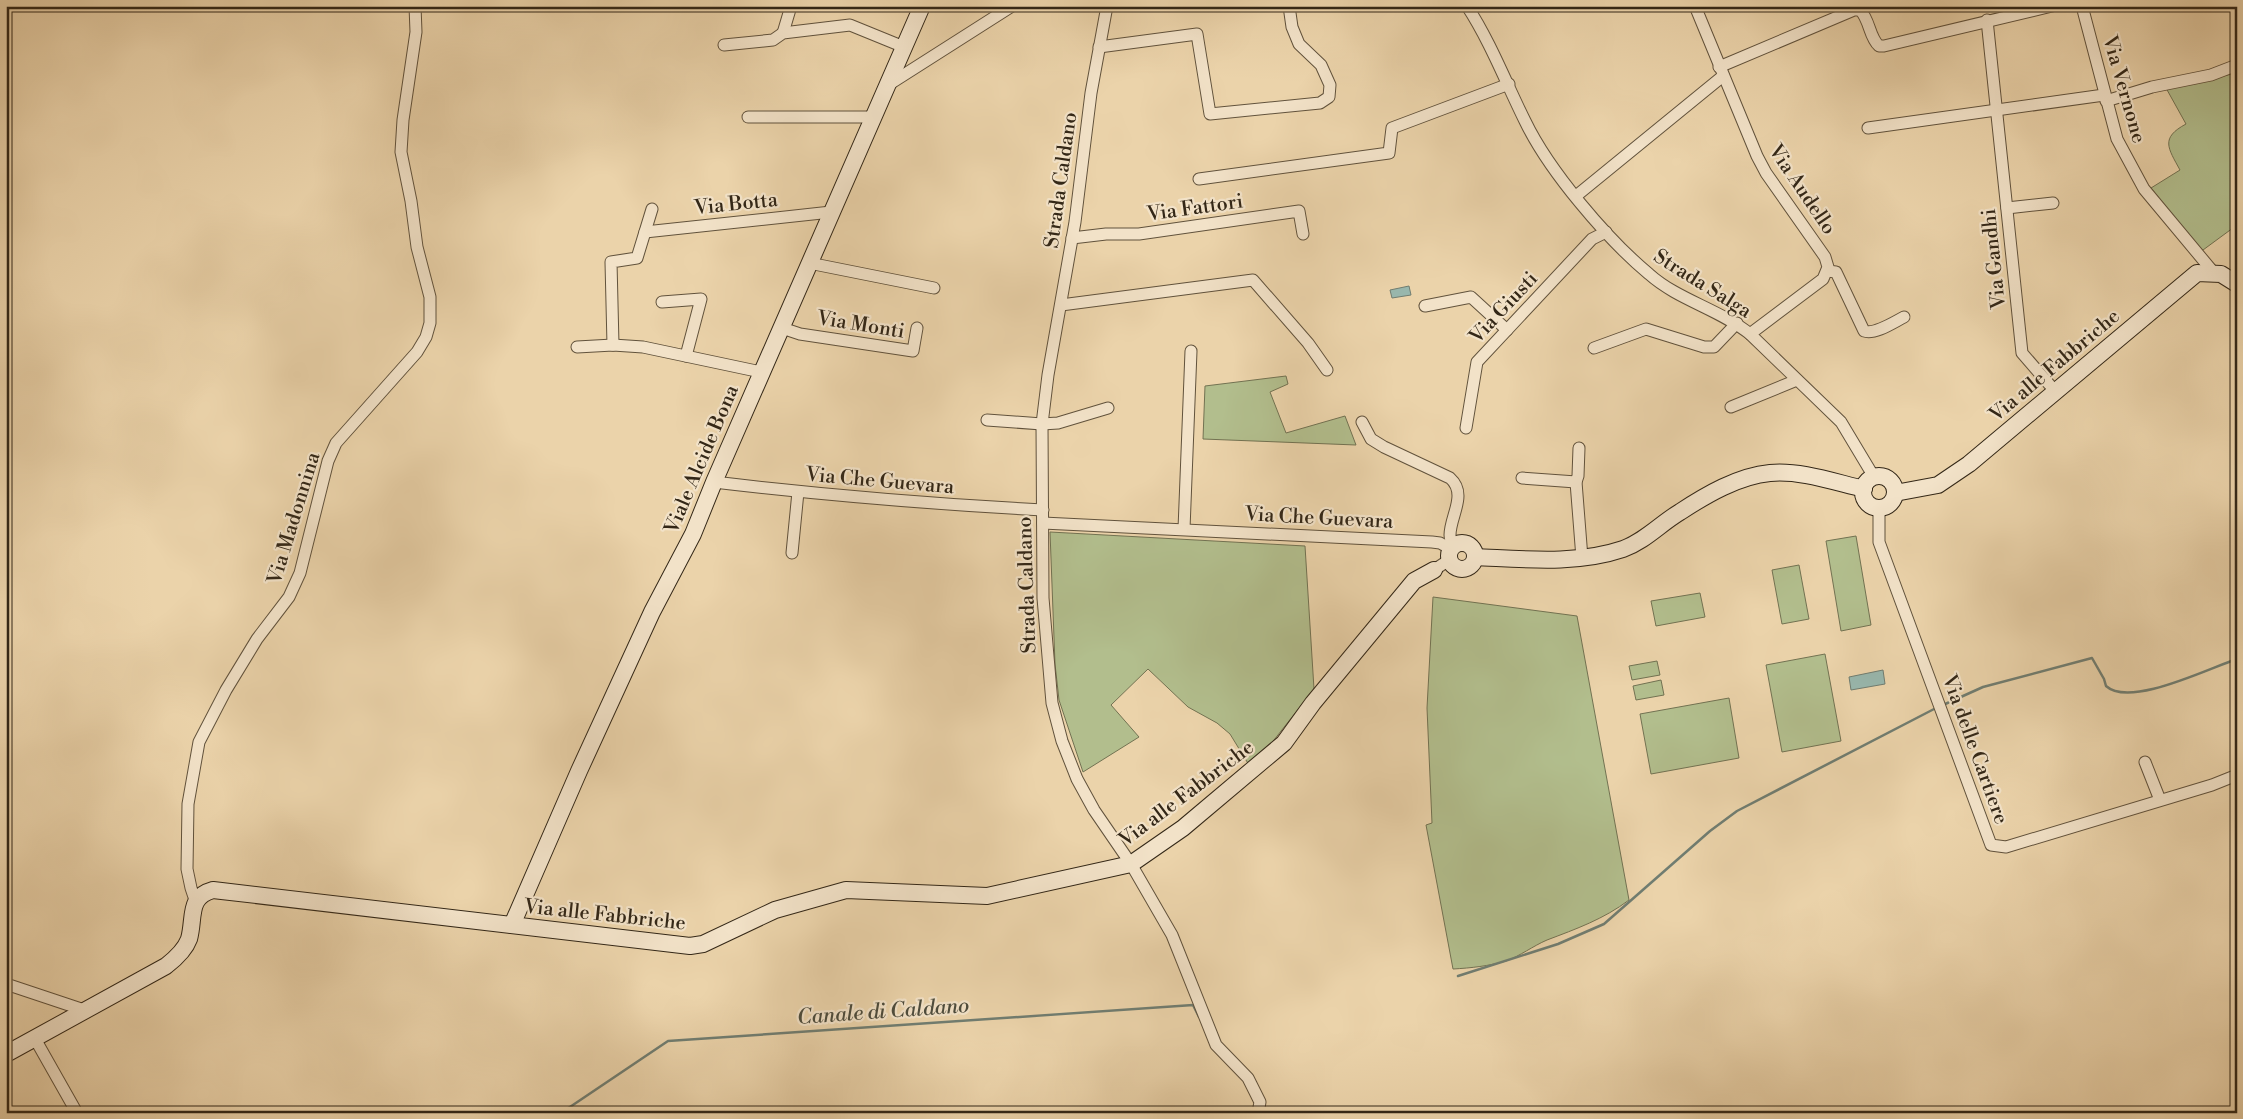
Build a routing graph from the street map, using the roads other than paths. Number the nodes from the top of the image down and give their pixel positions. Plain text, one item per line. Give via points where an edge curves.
1 (415, 6) edge
2 (791, 6) edge
3 (922, 6) edge
4 (1012, 6) edge
5 (1107, 6) edge
6 (1289, 6) edge
7 (1467, 6) edge
8 (1695, 6) edge
9 (2052, 6) edge
10 (2082, 6) edge
11 (1987, 20) junction
12 (784, 33) junction
13 (724, 45) dead end
14 (904, 47) junction
15 (1099, 47) junction
16 (2237, 65) edge
17 (1721, 72) junction
18 (1509, 84) junction
19 (886, 86) junction
20 (2105, 98) junction
21 (1997, 110) junction
22 (748, 117) dead end
23 (873, 117) junction
24 (1868, 128) dead end
25 (1200, 179) dead end
26 (1576, 196) junction
27 (2053, 203) dead end
28 (2007, 208) junction
29 (652, 209) dead end
30 (831, 212) junction
31 (645, 232) junction
32 (1606, 232) junction
33 (1303, 234) dead end
34 (1072, 238) junction
35 (809, 263) junction
36 (1828, 271) junction
37 (2214, 273) junction
38 (2237, 284) edge
39 (934, 288) dead end
40 (662, 302) dead end
41 (1061, 305) junction
42 (1425, 306) dead end
43 (1904, 317) dead end
44 (1737, 323) junction
45 (782, 328) junction
46 (917, 328) dead end
47 (1506, 330) junction
48 (1750, 334) junction
49 (612, 345) junction
50 (578, 347) dead end
51 (1594, 348) dead end
52 (1191, 351) dead end
53 (686, 356) junction
54 (1326, 370) dead end
55 (761, 372) junction
56 (1797, 380) junction
57 (2055, 391) junction
58 (1731, 407) dead end
59 (1108, 408) dead end
60 (987, 420) dead end
61 (1362, 422) dead end
62 (1042, 424) junction
63 (1466, 428) dead end
64 (1579, 448) dead end
65 (1522, 478) dead end
66 (714, 482) junction
67 (1576, 482) junction
68 (1869, 483) junction
69 (798, 492) junction
70 (1895, 493) junction
71 (1879, 508) junction
72 (1043, 510) junction
73 (1043, 523) junction
74 (1184, 529) junction
75 (1451, 552) junction
76 (792, 553) dead end
77 (1582, 558) junction
78 (1434, 570) joint
79 (2145, 762) dead end
80 (2237, 775) edge
81 (2160, 800) junction
82 (1131, 864) junction
83 (196, 900) junction
84 (512, 925) junction
85 (6, 984) edge
86 (84, 1010) junction
87 (34, 1037) junction
88 (6, 1054) edge
89 (77, 1113) edge
90 (1258, 1113) edge

1 - 83 street, Via Madonnina via 416,32 401,152 417,247 430,298 430,323 417,352 336,443 328,461 300,573 289,597 236,673 199,742 188,804 187,869
2 - 12 street
3 - 14 street, Viale Alcide Bona
4 - 19 street
5 - 15 street, Strada Caldano
6 - 15 street via 1298,44 1321,65 1330,85 1329,97 1320,103 1210,114 1197,34
7 - 18 street, Strada Salga
8 - 17 street, Via Audello
9 - 11 street
10 - 20 street, Via Vernone
11 - 17 street via 1879,46 1864,14 1854,10
11 - 21 street, Via Gandhi
12 - 13 street via 774,40
12 - 14 street via 850,25
14 - 19 street, Viale Alcide Bona
15 - 34 street, Strada Caldano
16 - 20 street via 2212,75
17 - 26 street
17 - 36 street, Via Audello via 1766,173 1820,248
18 - 25 street via 1392,128 1389,152
18 - 26 street, Strada Salga via 1526,122
19 - 23 street, Viale Alcide Bona
20 - 21 street
20 - 37 street, Via Vernone via 2116,139 2133,172
21 - 24 street
21 - 28 street, Via Gandhi
22 - 23 street
23 - 30 street, Viale Alcide Bona
26 - 32 street, Strada Salga
27 - 28 street
28 - 57 street, Via Gandhi via 2022,353
29 - 31 street
30 - 31 street, Via Botta
30 - 35 street, Viale Alcide Bona
31 - 49 street via 638,258 611,262
32 - 44 street, Strada Salga via 1650,276
32 - 47 street, Via Giusti via 1592,239
33 - 34 street, Via Fattori via 1299,211 1139,234
34 - 41 street, Strada Caldano
35 - 39 street
35 - 45 street, Viale Alcide Bona
36 - 43 street via 1836,272 1864,331 1874,331
36 - 48 street via 1824,279
37 - 38 street
37 - 57 street, Via alle Fabbriche via 2192,277
40 - 53 street via 701,299
41 - 54 street via 1253,280 1308,343
41 - 62 street, Strada Caldano
42 - 47 street via 1472,297
44 - 48 street, Strada Salga
44 - 51 street via 1714,347 1704,347 1646,329
45 - 46 street, Via Monti via 800,334 913,351
45 - 55 street, Viale Alcide Bona
47 - 63 street, Via Giusti via 1477,362
48 - 56 street, Strada Salga
49 - 50 street
49 - 53 street via 643,347
52 - 74 street
53 - 55 street
55 - 66 street, Viale Alcide Bona
56 - 58 street
56 - 68 street, Strada Salga via 1840,422
57 - 70 street, Via alle Fabbriche via 1969,464 1938,485
59 - 62 street via 1058,423
60 - 62 street
61 - 75 street via 1372,438 1384,447 1455,483 1458,500 1450,534
62 - 72 street, Strada Caldano
64 - 67 street
65 - 67 street
66 - 69 street, Via Che Guevara
66 - 84 street, Viale Alcide Bona via 693,534 652,612 579,771
67 - 77 street
68 - 70 street via 1884,476 1891,481
68 - 71 street via 1867,502
68 - 77 street via 1771,472 1741,478 1680,512 1644,540 1622,549
69 - 72 street, Via Che Guevara via 909,503
69 - 76 street
70 - 71 street via 1891,502
71 - 81 street, Via delle Cartiere via 1879,542 1944,712 1989,843 1994,847 2006,847
72 - 73 street, Strada Caldano
73 - 74 street, Via Che Guevara
73 - 82 street, Strada Caldano via 1043,598 1052,703 1077,779
74 - 75 street, Via Che Guevara via 1432,542 1440,543
75 - 77 street via 1458,568 1463,569 1469,567 1475,557
75 - 78 street
78 - 82 street, Via alle Fabbriche via 1414,581 1313,703 1284,744 1183,828
79 - 81 street
80 - 81 street, Via delle Cartiere
82 - 84 street, Via alle Fabbriche via 987,896 846,890 775,910 703,944 690,946
82 - 90 street, Strada Caldano via 1172,935 1216,1044 1248,1078 1260,1102
83 - 84 street, Via alle Fabbriche via 213,890
83 - 86 street via 188,940 175,959
85 - 86 street
86 - 87 street
87 - 88 street
87 - 89 street

